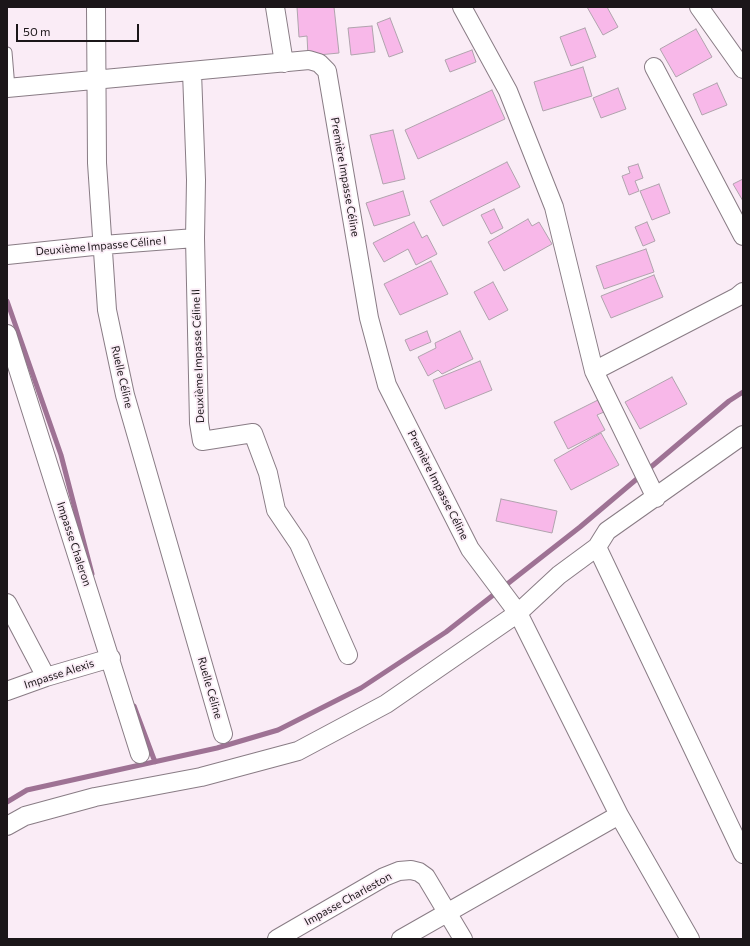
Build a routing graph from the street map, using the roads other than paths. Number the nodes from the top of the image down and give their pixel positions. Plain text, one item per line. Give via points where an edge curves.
1 (96, 7) edge
2 (275, 7) edge
3 (462, 7) edge
4 (699, 7) edge
5 (7, 52) edge
6 (284, 63) junction
7 (654, 67) dead end
8 (743, 69) edge
9 (192, 72) junction
10 (98, 80) junction
11 (9, 88) edge
12 (743, 236) edge
13 (195, 238) junction
14 (103, 245) junction
15 (7, 255) edge
16 (743, 292) edge
17 (7, 334) edge
18 (594, 371) junction
19 (743, 436) edge
20 (656, 498) junction
21 (597, 547) junction
22 (7, 603) edge
23 (514, 607) junction
24 (348, 655) dead end
25 (111, 658) junction
26 (46, 677) junction
27 (7, 691) edge
28 (223, 734) dead end
29 (140, 754) dead end
30 (619, 815) junction
31 (7, 826) edge
32 (743, 854) edge
33 (448, 912) junction
34 (277, 939) edge
35 (401, 939) edge
36 (463, 939) edge
37 (690, 939) edge

1 - 10 street, Ruelle Céline
2 - 6 street
3 - 18 street via 508,91 554,207
4 - 8 street
5 - 11 lane
6 - 9 street, Première Impasse Céline
6 - 23 street, Première Impasse Céline via 310,60 319,63 327,71 369,318 387,385 470,549
7 - 12 street
9 - 10 street, Première Impasse Céline
9 - 13 street, Deuxième Impasse Céline II via 196,180
10 - 11 street, Première Impasse Céline
10 - 14 street, Ruelle Céline via 97,163
13 - 14 street, Deuxième Impasse Céline I
13 - 24 street, Deuxième Impasse Céline II via 199,423 202,441 253,434 268,473 276,510 300,544
14 - 15 street, Deuxième Impasse Céline I
14 - 28 street, Ruelle Céline via 108,310 125,395
16 - 18 street
17 - 25 street, Impasse Chaleron
18 - 20 street
19 - 20 street
20 - 21 street via 608,531
21 - 23 street
21 - 32 street
22 - 26 street
23 - 30 street, Première Impasse Céline
23 - 31 street via 386,704 298,751 201,777 95,797 25,816
25 - 26 street, Impasse Alexis
25 - 29 street, Impasse Chaleron
26 - 27 street, Impasse Alexis
30 - 33 street
30 - 37 street, Première Impasse Céline
33 - 34 street, Impasse Charleston via 426,877 411,870 399,871 384,877
33 - 35 street
33 - 36 street, Impasse Charleston

